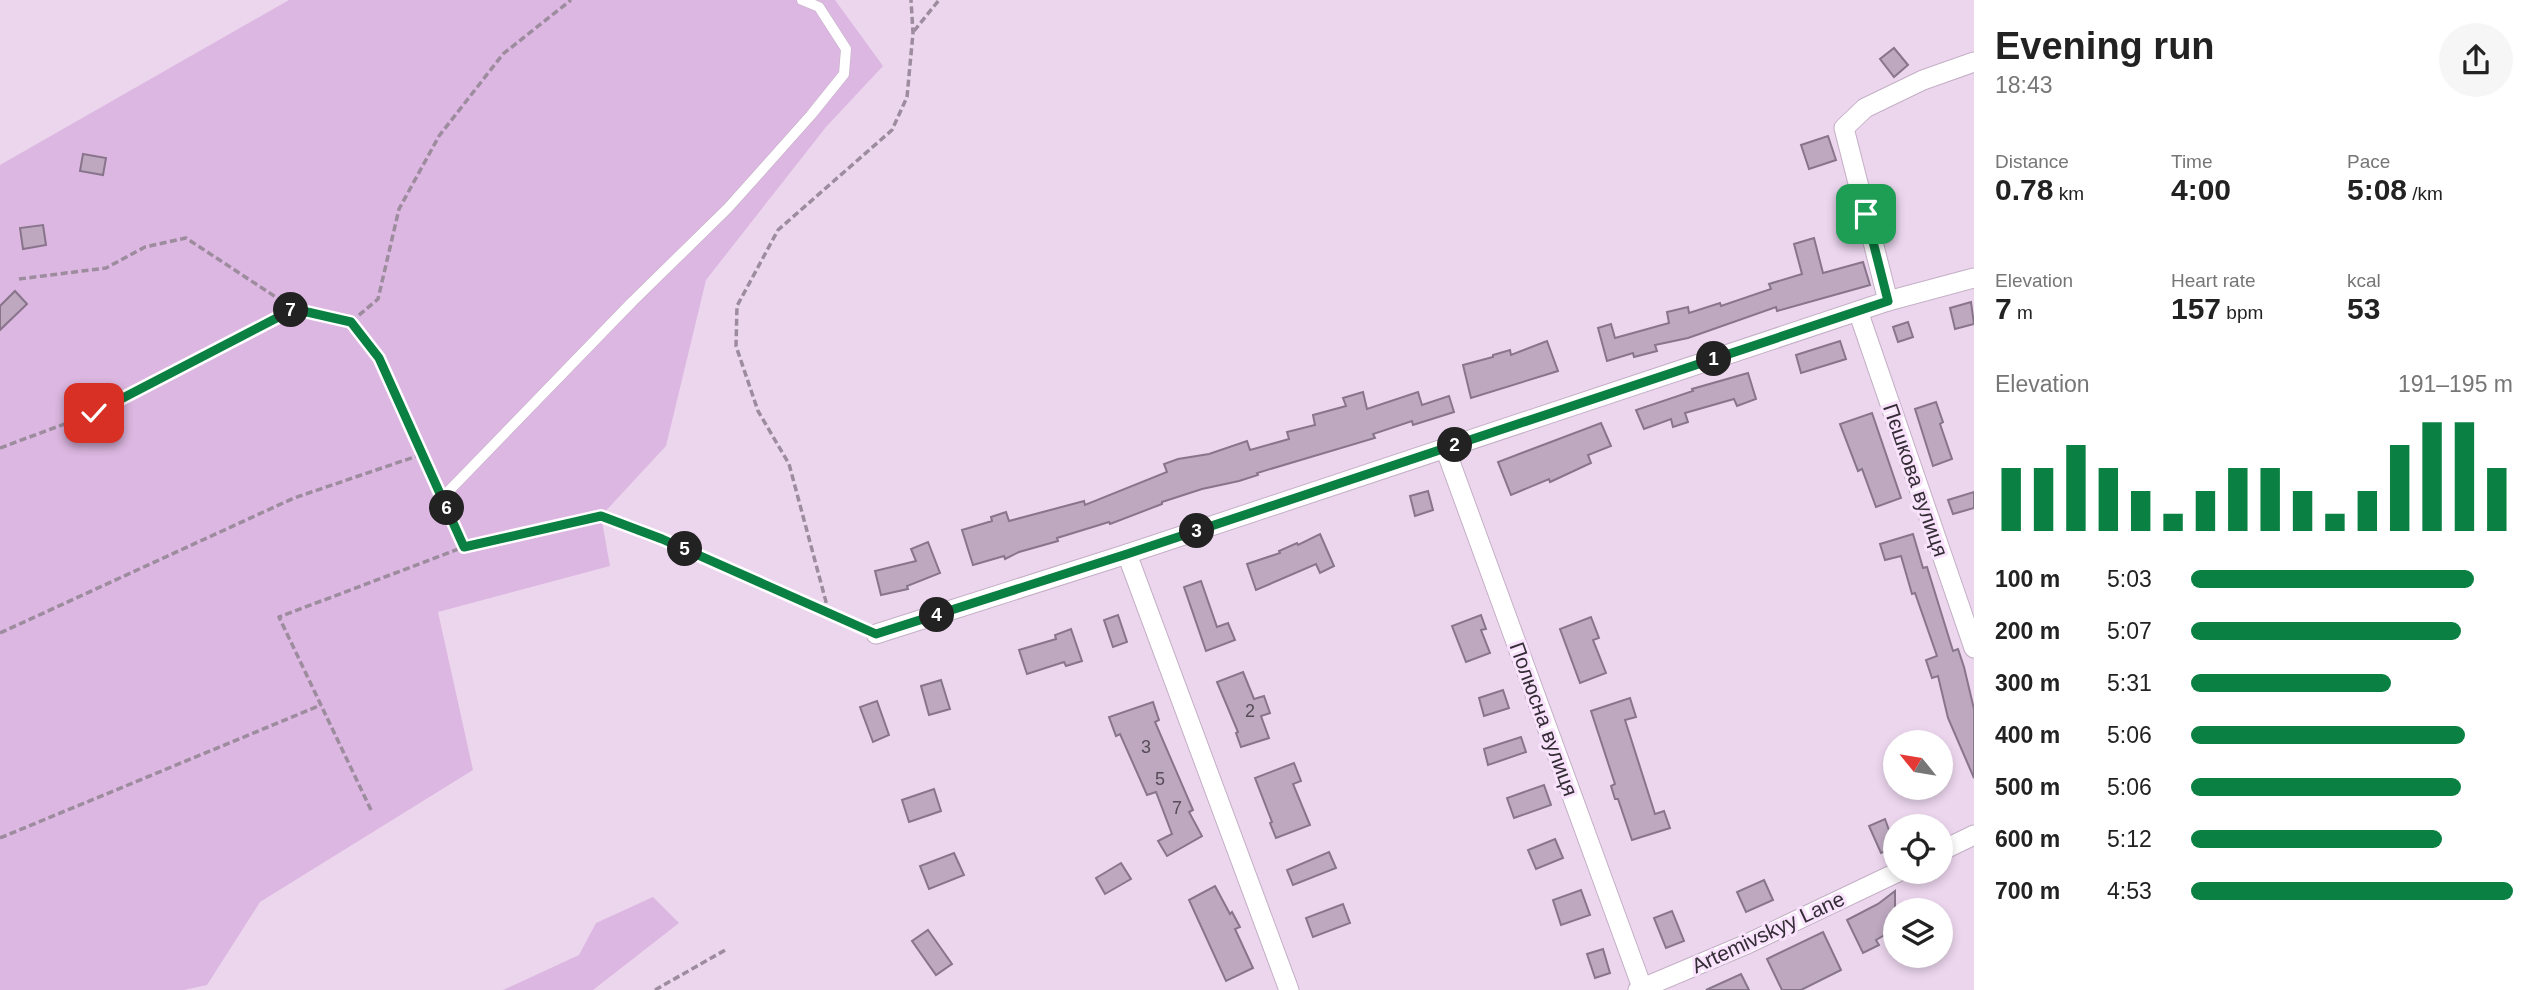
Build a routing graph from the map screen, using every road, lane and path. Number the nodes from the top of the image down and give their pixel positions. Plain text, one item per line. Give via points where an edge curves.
1 (571, 0) edge
2 (802, 0) edge
3 (911, 0) edge
4 (939, 0) edge
5 (913, 33) junction
6 (1974, 62) edge
7 (1974, 278) edge
8 (19, 279) dead end
9 (1888, 301) junction
10 (294, 309) junction
11 (1858, 311) junction
12 (351, 322) junction
13 (0, 447) edge
14 (1445, 448) junction
15 (423, 454) junction
16 (442, 498) junction
17 (464, 547) junction
18 (1127, 554) junction
19 (829, 613) junction
20 (0, 633) edge
21 (876, 634) joint
22 (1974, 648) edge
23 (321, 705) junction
24 (371, 810) dead end
25 (1974, 835) edge
26 (0, 838) edge
27 (1953, 845) edge
28 (1883, 879) edge
29 (727, 949) dead end
30 (654, 990) edge
31 (1289, 990) edge
32 (1641, 990) edge

1 - 12 path via 503,54 439,136 399,209 378,299
2 - 16 lane via 819,6 846,49 844,74 728,208
3 - 5 path
4 - 5 path
5 - 19 path via 907,97 892,130 778,230 737,306 736,346 758,411 789,464
6 - 9 street via 1865,108 1844,128
7 - 9 street
8 - 10 path via 106,268 145,247 186,238
9 - 11 street
10 - 12 path
10 - 13 path via 94,413
11 - 14 street
11 - 22 street, Пєшкова вулиця
12 - 15 path via 379,358
14 - 18 street
14 - 32 street, Полюсна вулиця
15 - 16 path
15 - 20 path via 293,498
16 - 17 path
17 - 19 path via 601,516
17 - 23 path via 279,617
18 - 21 street
18 - 31 street
19 - 21 path
23 - 24 path
23 - 26 path
25 - 27 street
28 - 32 street, Artemivskyy Lane
29 - 30 path

